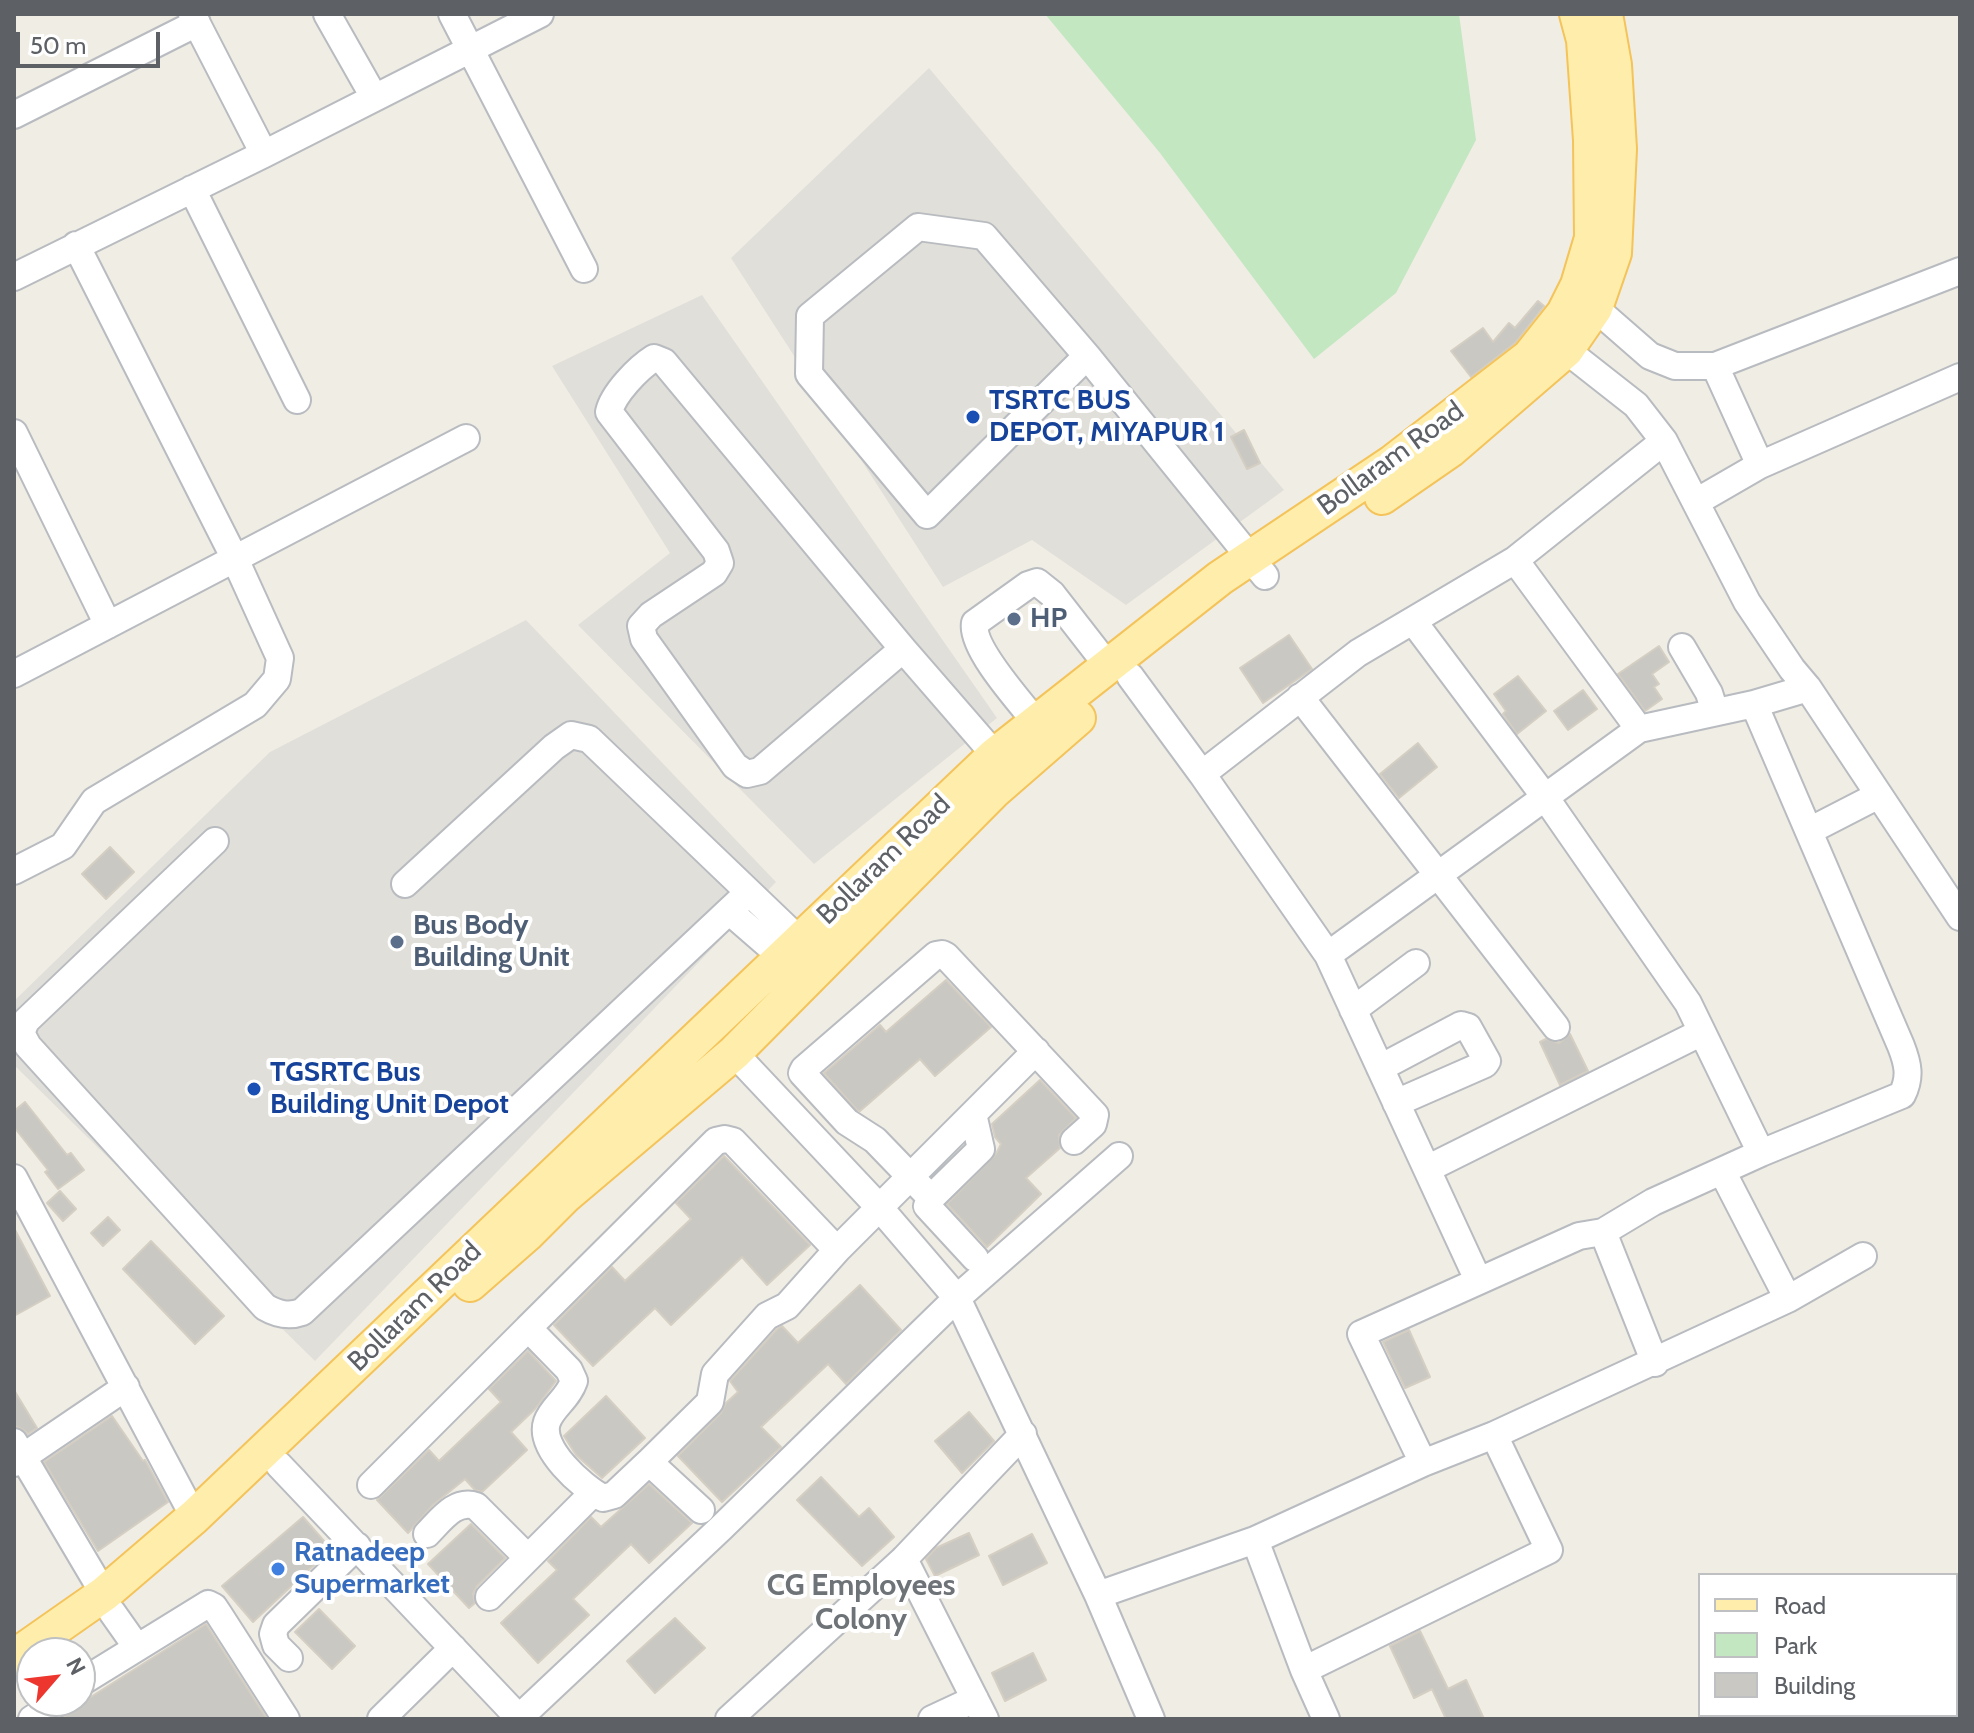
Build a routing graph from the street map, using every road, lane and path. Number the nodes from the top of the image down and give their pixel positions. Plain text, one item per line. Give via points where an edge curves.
1 (327, 14) edge
2 (452, 14) edge
3 (540, 14) edge
4 (1577, 14) edge
5 (1605, 14) edge
6 (195, 19) edge
7 (471, 48) junction
8 (374, 97) junction
9 (14, 115) edge
10 (264, 154) junction
11 (192, 189) junction
12 (76, 245) junction
13 (584, 269) dead end
14 (1960, 271) edge
15 (14, 277) edge
16 (1595, 308) junction
17 (1566, 350) junction
18 (1087, 356) junction
19 (1715, 366) junction
20 (1960, 377) edge
21 (297, 400) dead end
22 (466, 438) dead end
23 (16, 441) edge
24 (1664, 441) junction
25 (1760, 465) junction
26 (1696, 502) junction
27 (235, 559) junction
28 (1515, 560) junction
29 (1258, 566) junction
30 (1413, 621) junction
31 (108, 625) junction
32 (1682, 647) dead end
33 (903, 649) junction
34 (1119, 671) junction
35 (14, 674) edge
36 (1808, 688) junction
37 (1300, 697) junction
38 (1754, 704) junction
39 (1715, 712) junction
40 (1036, 722) junction
41 (1639, 729) junction
42 (995, 755) junction
43 (1202, 774) junction
44 (1879, 795) junction
45 (1545, 797) junction
46 (1809, 831) junction
47 (215, 841) dead end
48 (14, 871) edge
49 (1437, 875) junction
50 (405, 884) dead end
51 (738, 902) junction
52 (1960, 917) edge
53 (791, 949) junction
54 (1328, 955) junction
55 (1416, 963) dead end
56 (1353, 1010) junction
57 (1556, 1027) dead end
58 (1702, 1032) junction
59 (1036, 1051) junction
60 (734, 1053) junction
61 (1380, 1068) junction
62 (1396, 1103) junction
63 (973, 1114) junction
64 (1074, 1141) dead end
65 (1761, 1153) junction
66 (1119, 1156) dead end
67 (1427, 1169) junction
68 (1722, 1171) junction
69 (910, 1177) junction
70 (17, 1189) edge
71 (931, 1198) junction
72 (879, 1207) junction
73 (1603, 1232) junction
74 (837, 1250) junction
75 (1863, 1256) dead end
76 (975, 1258) dead end
77 (1478, 1280) junction
78 (957, 1298) junction
79 (1788, 1299) junction
80 (528, 1328) junction
81 (1655, 1363) junction
82 (126, 1387) junction
83 (1023, 1434) junction
84 (1494, 1435) junction
85 (17, 1454) edge
86 (649, 1462) junction
87 (1423, 1463) junction
88 (279, 1465) junction
89 (371, 1485) dead end
90 (593, 1493) junction
91 (701, 1510) dead end
92 (194, 1517) junction
93 (427, 1534) dead end
94 (1255, 1540) junction
95 (357, 1546) junction
96 (528, 1558) junction
97 (904, 1559) junction
98 (1098, 1595) junction
99 (489, 1597) dead end
100 (108, 1603) junction
101 (67, 1637) edge
102 (136, 1646) junction
103 (453, 1648) junction
104 (289, 1658) dead end
105 (1304, 1670) junction
106 (96, 1672) edge
107 (980, 1709) edge
108 (520, 1718) edge
109 (286, 1719) edge
110 (381, 1719) edge
111 (729, 1719) edge
112 (932, 1719) edge
113 (1151, 1719) edge
114 (1326, 1719) edge

1 - 8 street
2 - 7 street
3 - 7 street
4 - 29 main road, Bollaram Road via 1584,40 1591,140 1592,238 1564,313 1529,357
5 - 16 main road, Bollaram Road via 1619,149 1614,253
6 - 9 street
6 - 10 street
7 - 8 street
7 - 13 street
8 - 10 street
10 - 11 street
11 - 12 street
11 - 21 street
12 - 15 street
12 - 27 street
14 - 19 street
16 - 17 main road, Bollaram Road
16 - 19 street via 1650,356 1675,366
17 - 24 street via 1636,405
17 - 29 main road, Bollaram Road via 1450,450
18 - 18 street via 984,236 918,227 810,316 809,374 927,515
18 - 29 street
19 - 25 street
20 - 25 street
22 - 27 street
23 - 31 street
24 - 26 street
24 - 28 street
25 - 26 street
26 - 36 street via 1747,602
27 - 31 street
27 - 48 street via 280,658 277,679 255,705 94,801 63,846
28 - 30 street
28 - 41 street
29 - 34 main road, Bollaram Road
30 - 37 street via 1358,653
30 - 45 street
31 - 35 street
32 - 39 street
33 - 33 street via 664,362 654,358 647,363 609,412 720,563 714,573 641,626 644,639 735,766 747,774 760,771
33 - 42 street
34 - 40 main road, Bollaram Road
34 - 40 street via 1052,594 1037,582 1028,585 975,623 973,633
34 - 43 street
34 - 60 main road, Bollaram Road
36 - 38 street
36 - 44 street
37 - 43 street
37 - 49 street
38 - 39 street
38 - 46 street
39 - 41 street
40 - 42 main road, Bollaram Road
41 - 45 street
42 - 53 main road, Bollaram Road
43 - 54 street
44 - 46 street
44 - 52 street
45 - 49 street
45 - 58 street via 1688,1003
46 - 65 street via 1901,1046 1908,1083 1902,1095
47 - 51 street via 26,1021 21,1033 265,1307 292,1316
49 - 54 street
49 - 57 street
50 - 51 street via 571,735 589,739
51 - 53 street
53 - 92 main road, Bollaram Road
54 - 56 street
55 - 56 street
56 - 61 street
58 - 65 street
58 - 67 street
59 - 63 street
59 - 64 street via 1095,1115 1093,1124
59 - 69 street via 942,954 804,1069 805,1078 847,1122 875,1140
60 - 72 street
60 - 88 main road, Bollaram Road via 431,1317
61 - 62 street
61 - 62 street via 1461,1025 1468,1027 1487,1061
62 - 67 street
63 - 69 street
63 - 71 street via 981,1149
65 - 68 street
66 - 78 street
67 - 77 street
68 - 73 street
68 - 79 street
69 - 71 street
69 - 72 street
70 - 82 street
71 - 76 street via 930,1211
72 - 74 street
72 - 78 street
73 - 77 street via 1579,1236
73 - 81 street
74 - 80 street via 733,1141 716,1141
74 - 86 street via 787,1306 767,1316 719,1367 710,1402
75 - 79 street
77 - 87 street via 1361,1334
78 - 83 street
78 - 108 street
79 - 81 street
80 - 89 street
80 - 90 street via 574,1381 570,1394 547,1419 549,1450
81 - 84 street
82 - 85 street
82 - 92 street
83 - 97 street
83 - 98 street
84 - 87 street
84 - 105 street via 1549,1550
85 - 100 street
86 - 90 street via 614,1495 603,1498
86 - 91 street
87 - 94 street
88 - 95 street
88 - 100 main road, Bollaram Road
90 - 96 street
92 - 100 main road, Bollaram Road
93 - 96 street via 466,1502
94 - 98 street
94 - 105 street
95 - 103 street
95 - 104 street via 276,1625 276,1645
96 - 99 street
97 - 107 street
97 - 111 street
98 - 113 street
100 - 101 main road, Bollaram Road
100 - 102 street
102 - 106 street
102 - 109 street via 208,1604
103 - 108 street
103 - 110 street
105 - 114 street
107 - 112 street

